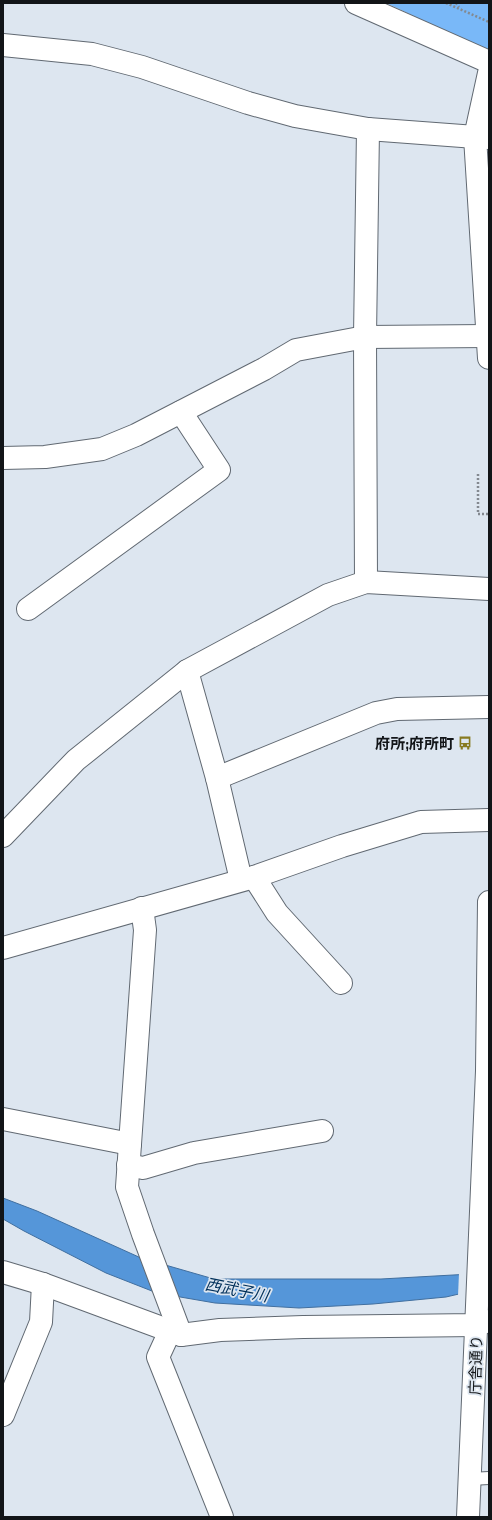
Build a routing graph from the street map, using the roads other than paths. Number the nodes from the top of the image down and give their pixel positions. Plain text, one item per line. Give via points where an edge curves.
1 (356, 3) edge
2 (3, 46) edge
3 (489, 62) edge
4 (489, 73) edge
5 (368, 129) junction
6 (482, 138) edge
7 (488, 336) junction
8 (365, 337) junction
9 (489, 358) edge
10 (181, 412) junction
11 (3, 458) edge
12 (366, 582) junction
13 (489, 588) edge
14 (28, 609) dead end
15 (187, 671) junction
16 (489, 707) edge
17 (217, 778) junction
18 (489, 820) edge
19 (3, 836) edge
20 (247, 879) junction
21 (489, 902) edge
22 (142, 908) junction
23 (3, 948) edge
24 (341, 983) dead end
25 (3, 1119) edge
26 (322, 1130) dead end
27 (129, 1154) junction
28 (3, 1272) edge
29 (43, 1284) junction
30 (481, 1318) edge
31 (176, 1333) junction
32 (3, 1415) edge
33 (479, 1478) edge
34 (222, 1517) edge
35 (468, 1517) edge

1 - 3 main road
2 - 5 main road via 92,54 142,67 282,113
4 - 6 main road
5 - 6 main road
5 - 8 main road
6 - 7 main road
7 - 8 main road
7 - 9 main road
8 - 10 main road via 296,350
8 - 12 main road
10 - 11 main road via 102,449 45,457
10 - 14 main road via 218,470
12 - 13 main road
12 - 15 main road via 328,595
15 - 17 main road
15 - 19 main road via 76,760
16 - 17 main road via 397,709 376,713
17 - 20 main road
18 - 20 main road via 421,822
20 - 22 main road
20 - 24 main road
21 - 30 main road, 庁舎通り via 487,1071 479,1258
22 - 23 main road
22 - 27 main road via 145,930
25 - 27 main road
26 - 27 main road via 194,1153 143,1168
27 - 31 main road via 127,1187
28 - 29 main road
29 - 31 main road
29 - 32 main road via 41,1322
30 - 31 main road
30 - 33 main road, 庁舎通り
31 - 34 main road via 158,1357
33 - 35 main road, 庁舎通り

